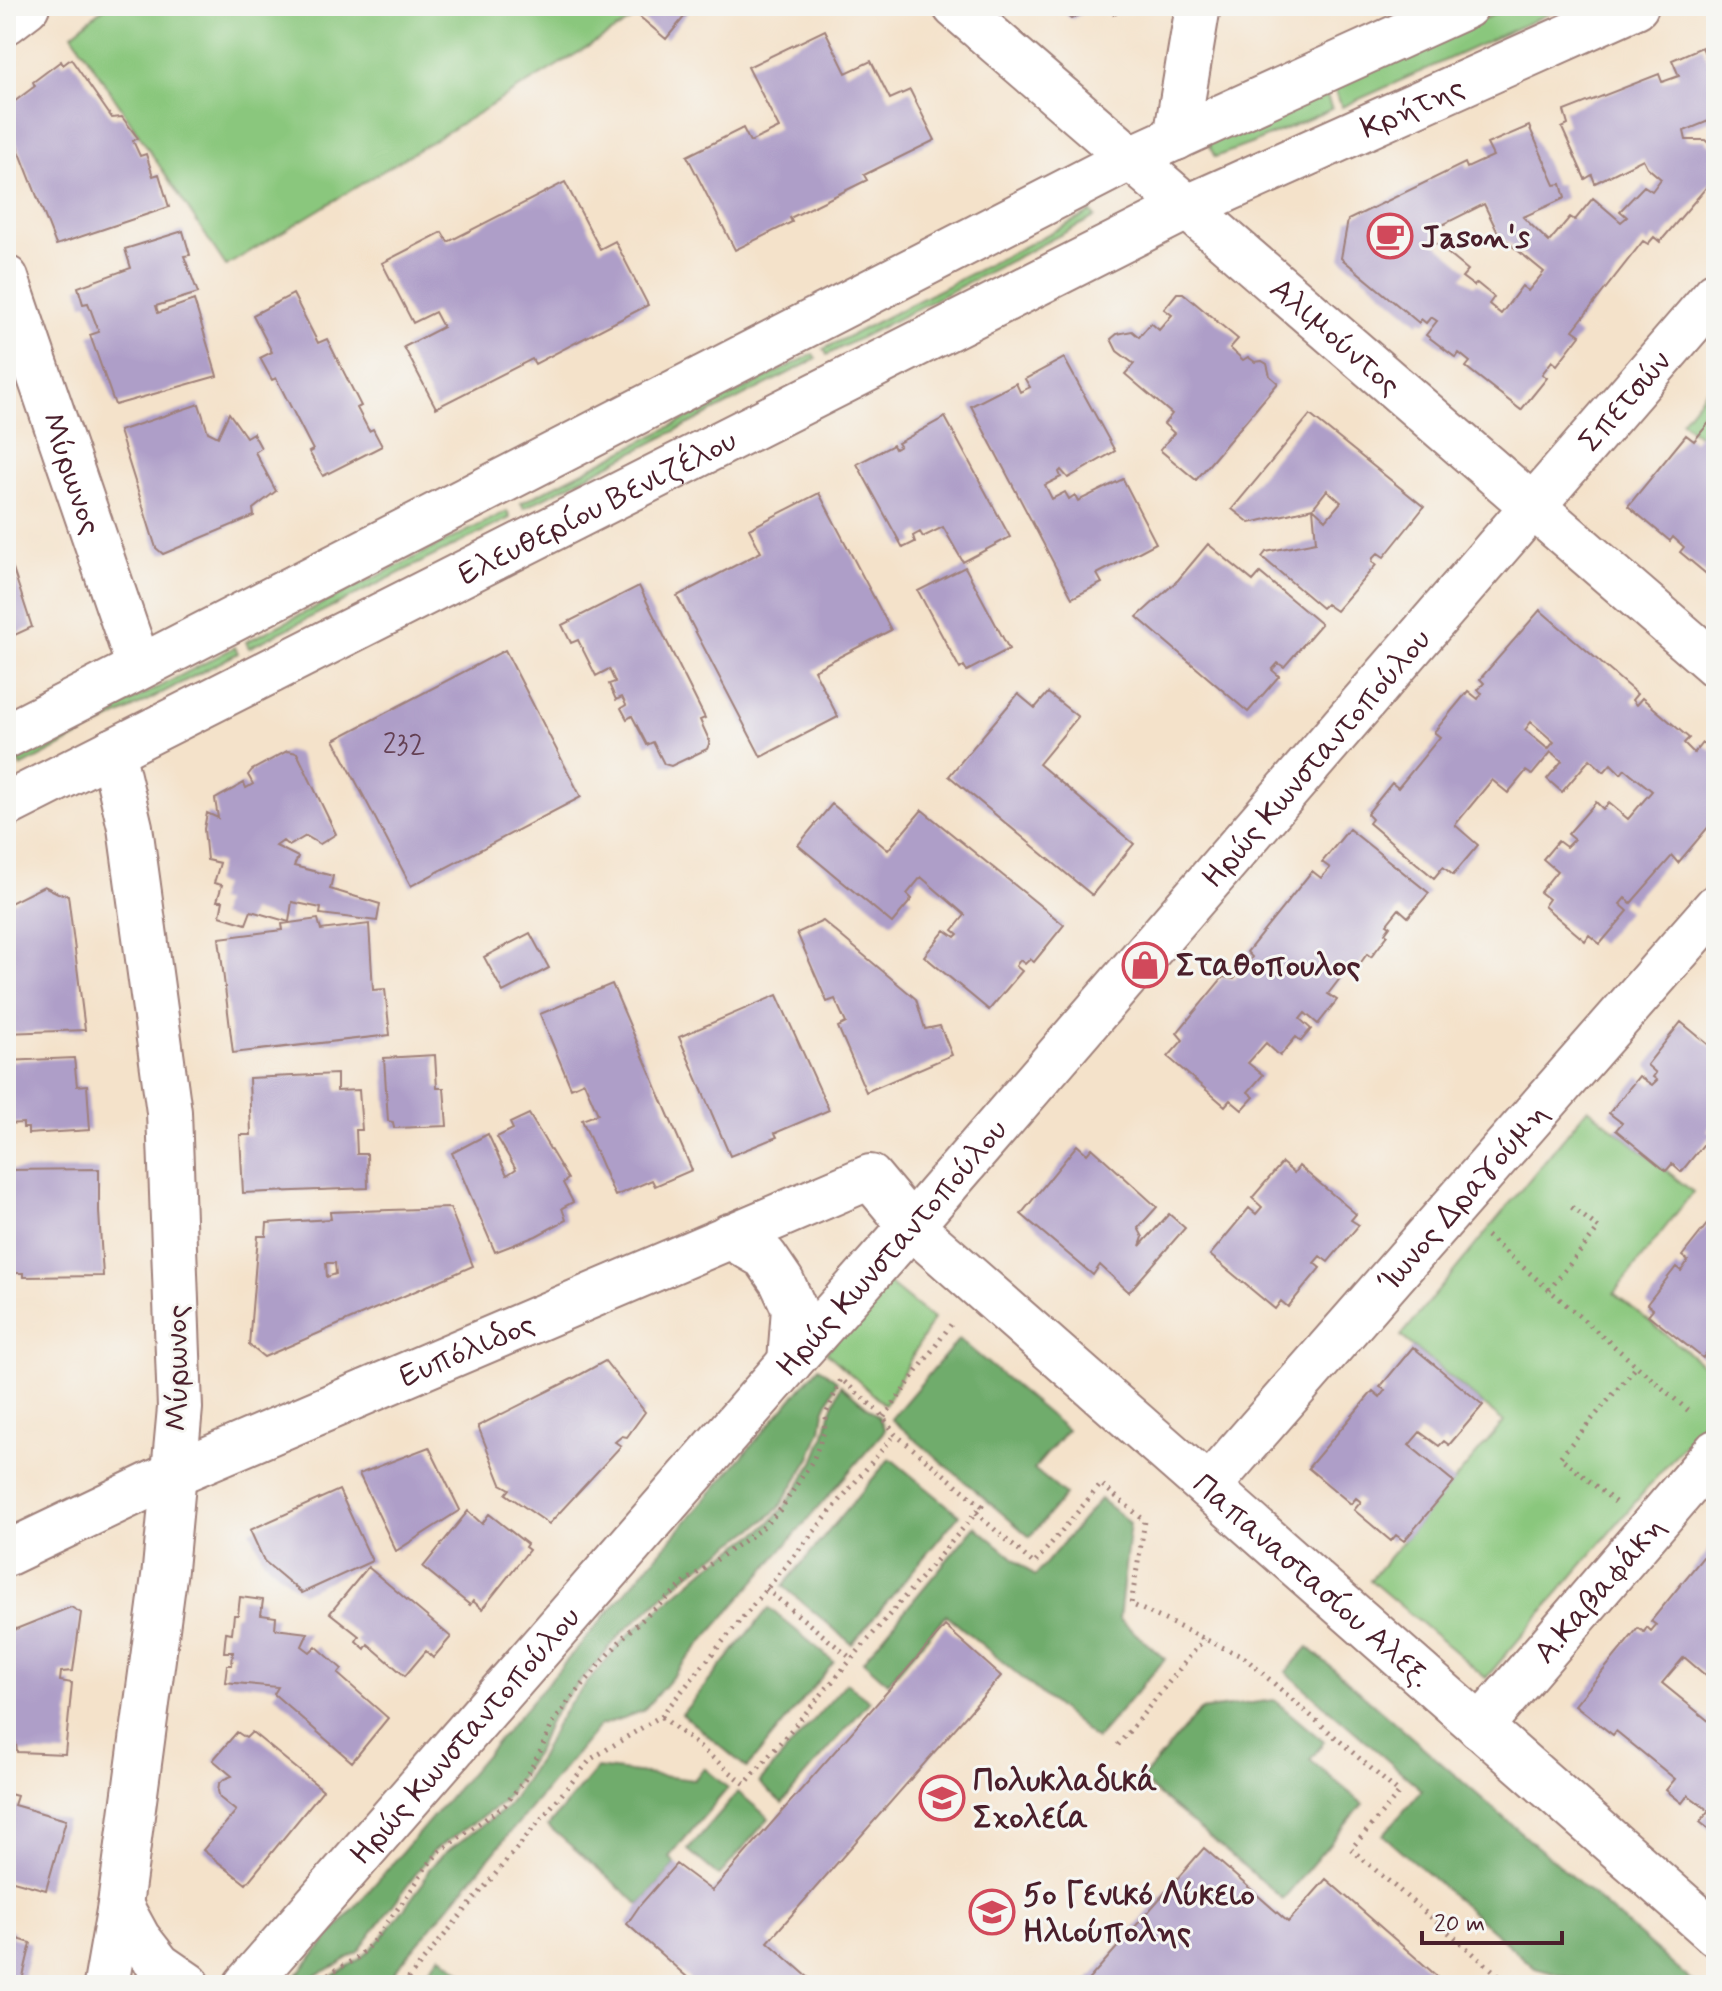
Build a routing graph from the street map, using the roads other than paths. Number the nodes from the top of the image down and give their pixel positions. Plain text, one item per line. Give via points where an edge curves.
1 (27, 6) edge
2 (955, 6) edge
3 (1198, 6) edge
4 (1466, 6) edge
5 (1636, 6) edge
6 (6, 22) edge
7 (1176, 138) junction
8 (1131, 158) junction
9 (1188, 207) junction
10 (6, 278) edge
11 (1716, 294) edge
12 (1533, 506) junction
13 (1716, 665) edge
14 (139, 667) junction
15 (6, 736) edge
16 (112, 751) junction
17 (6, 805) edge
18 (1716, 907) edge
19 (911, 1226) junction
20 (729, 1236) junction
21 (790, 1362) junction
22 (1716, 1452) edge
23 (173, 1474) junction
24 (1208, 1487) junction
25 (6, 1554) edge
26 (1480, 1727) junction
27 (120, 1905) junction
28 (1716, 1934) edge
29 (106, 1985) edge
30 (188, 1985) edge
31 (246, 1985) edge

1 - 6 street
2 - 8 street, Αλιμούντος
3 - 7 street
4 - 7 street
5 - 9 street, Κρήτης
7 - 8 street
8 - 9 street, Αλιμούντος
8 - 14 street, Ελευθερίου Βενιζέλου
9 - 12 street, Αλιμούντος
9 - 16 street, Ελευθερίου Βενιζέλου
10 - 14 street, Μύρωνος
11 - 12 street, Σπετσών
12 - 13 street, Αλιμούντος
12 - 19 street, Ηρώς Κωνσταντοπούλου
14 - 15 street, Ελευθερίου Βενιζέλου
16 - 17 street, Ελευθερίου Βενιζέλου
16 - 23 street, Μύρωνος via 130,827 169,1112 180,1408
18 - 24 street, Ίωνος Δραγούμη
19 - 20 street, Ευπόλιδος via 870,1177
19 - 21 street, Ηρώς Κωνσταντοπούλου
19 - 24 street, Παπαναστασίου Αλεξ.
20 - 21 street via 765,1257 782,1282 794,1308
20 - 23 street, Ευπόλιδος
21 - 31 street, Ηρώς Κωνσταντοπούλου
22 - 26 street, Α.Καβαφάκη
23 - 25 street, Ευπόλιδος
23 - 27 street, Μύρωνος
24 - 26 street, Παπαναστασίου Αλεξ.
26 - 28 street, Παπαναστασίου Αλεξ.
27 - 29 street, Μύρωνος
27 - 30 street via 159,1965

